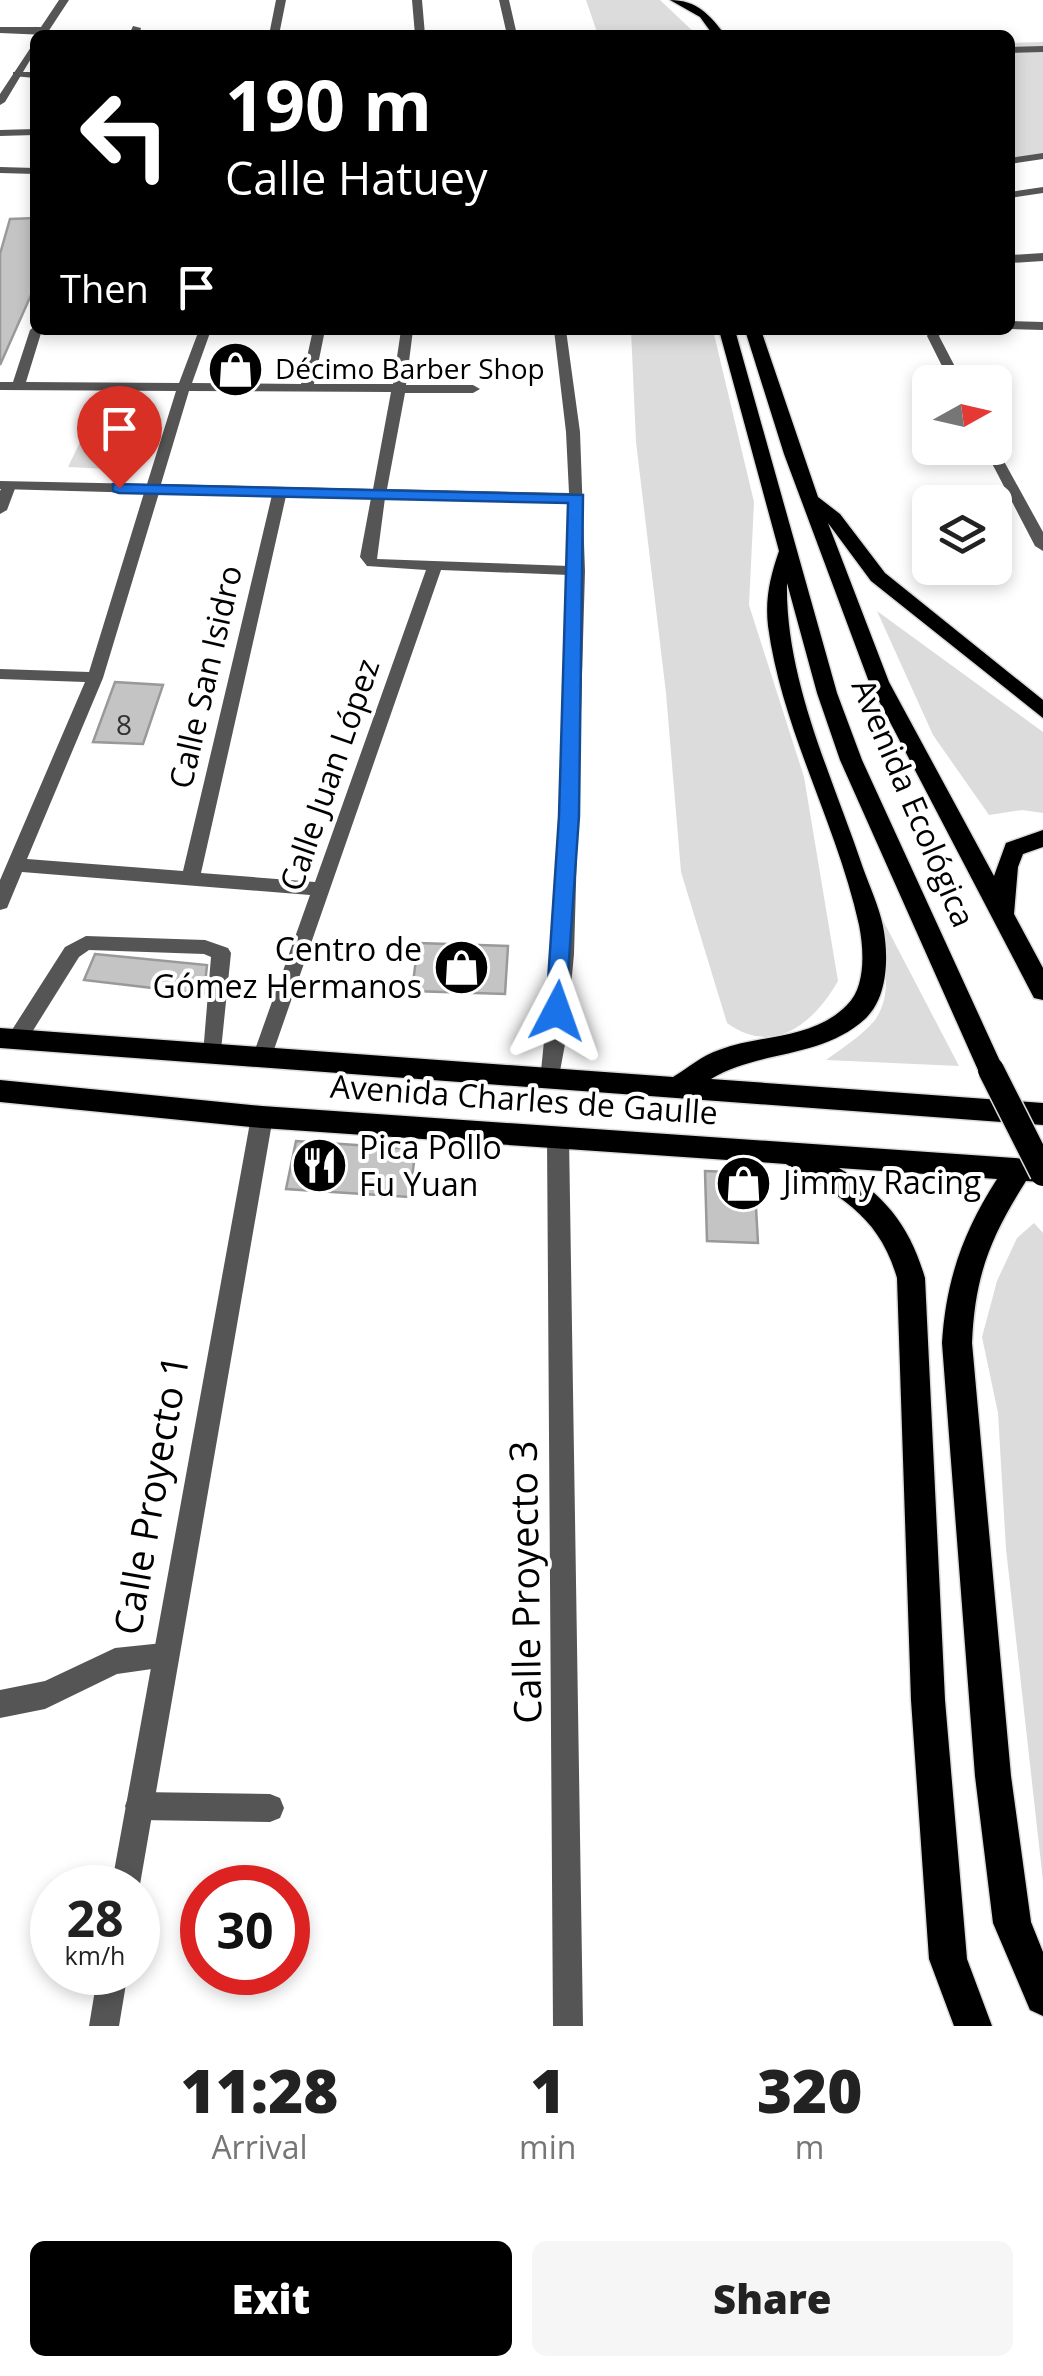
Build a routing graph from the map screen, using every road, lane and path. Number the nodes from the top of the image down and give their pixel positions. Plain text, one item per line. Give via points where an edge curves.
1 (64, 0) edge
2 (281, 0) edge
3 (417, 0) edge
4 (504, 0) edge
5 (676, 0) edge
6 (696, 0) edge
7 (0, 30) edge
8 (43, 30) edge
9 (275, 30) edge
10 (420, 30) edge
11 (511, 30) edge
12 (715, 30) edge
13 (732, 30) edge
14 (30, 31) edge
15 (1043, 49) edge
16 (1015, 50) edge
17 (30, 58) edge
18 (17, 74) junction
19 (30, 75) edge
20 (0, 102) edge
21 (30, 132) edge
22 (0, 133) edge
23 (1043, 156) edge
24 (1015, 160) edge
25 (0, 170) edge
26 (30, 171) edge
27 (1043, 190) edge
28 (1015, 194) edge
29 (1043, 257) edge
30 (1015, 258) edge
31 (1015, 325) edge
32 (1043, 326) edge
33 (34, 335) edge
34 (203, 335) edge
35 (318, 335) edge
36 (406, 335) edge
37 (561, 335) edge
38 (729, 335) edge
39 (755, 335) edge
40 (933, 335) edge
41 (948, 365) edge
42 (0, 386) edge
43 (18, 386) junction
44 (182, 387) junction
45 (307, 388) junction
46 (401, 388) junction
47 (474, 389) dead end
48 (1000, 465) edge
49 (4, 486) edge
50 (156, 488) junction
51 (280, 490) junction
52 (378, 492) junction
53 (808, 495) junction
54 (577, 498) junction
55 (0, 510) edge
56 (1041, 539) edge
57 (788, 551) junction
58 (434, 568) junction
59 (577, 571) junction
60 (0, 674) edge
61 (95, 677) junction
62 (1043, 710) edge
63 (1043, 838) edge
64 (15, 865) junction
65 (191, 877) junction
66 (322, 889) junction
67 (0, 903) edge
68 (1002, 919) junction
69 (1043, 991) edge
70 (9, 1038) edge
71 (213, 1054) junction
72 (262, 1058) junction
73 (550, 1081) junction
74 (677, 1087) junction
75 (0, 1091) edge
76 (1043, 1114) edge
77 (262, 1117) junction
78 (558, 1136) junction
79 (790, 1153) junction
80 (1035, 1171) edge
81 (164, 1656) junction
82 (0, 1704) edge
83 (140, 1806) junction
84 (270, 1808) dead end
85 (130, 1865) edge
86 (109, 1995) edge
87 (1043, 1997) edge
88 (104, 2026) edge
89 (568, 2026) edge
90 (973, 2026) edge

1 - 8 street
2 - 9 street
3 - 10 street
4 - 11 street
5 - 12 main road via 704,15
6 - 13 main road
7 - 14 street
15 - 16 street
17 - 18 street
18 - 19 street
18 - 20 street
21 - 22 street
23 - 24 street
25 - 26 street
27 - 28 street
29 - 30 street
31 - 32 street
33 - 43 street
34 - 44 street
35 - 45 street
36 - 46 street
37 - 54 street
38 - 57 main road, Avenida Ecológica
39 - 53 main road, Avenida Ecológica
40 - 41 street
42 - 43 street
43 - 44 street
44 - 45 street
44 - 50 street
45 - 46 street
46 - 47 street
46 - 52 street
48 - 56 street
49 - 50 street
49 - 55 street
50 - 51 street
50 - 61 street
51 - 52 street
51 - 65 street, Calle San Isidro
52 - 54 street
52 - 58 street via 372,563
53 - 62 main road via 878,577
53 - 68 main road, Avenida Ecológica via 879,682
54 - 59 street
57 - 74 main road via 777,584 778,624 790,682 871,928 874,977 860,1009 838,1027 724,1058
57 - 80 main road, Avenida Ecológica, bridge via 852,760
58 - 59 street
58 - 66 street, Calle Juan López
59 - 73 street via 568,836
60 - 61 street
61 - 64 street
63 - 68 main road via 1014,849
64 - 65 street
64 - 67 street
65 - 66 street
66 - 72 street, Calle Juan López
68 - 69 main road, Avenida Ecológica
70 - 71 main road, Avenida Charles de Gaulle
70 - 71 street via 72,952 86,944 205,947 222,953
71 - 72 main road, Avenida Charles de Gaulle
72 - 73 main road, Avenida Charles de Gaulle
73 - 74 main road, Avenida Charles de Gaulle
74 - 76 main road, Avenida Charles de Gaulle
75 - 77 main road, Avenida Charles de Gaulle
77 - 78 main road, Avenida Charles de Gaulle
77 - 81 street, Calle Proyecto 1
78 - 79 main road, Avenida Charles de Gaulle
78 - 89 street, Calle Proyecto 3
79 - 80 main road, Avenida Charles de Gaulle
79 - 90 main road via 870,1202 892,1224 911,1278 928,1700 948,1959
80 - 87 main road via 975,1239 959,1287 958,1343 1012,1923
81 - 82 street via 112,1662 76,1684
81 - 83 street, Calle Proyecto 1
83 - 84 street
83 - 85 street, Calle Proyecto 1
86 - 88 street

